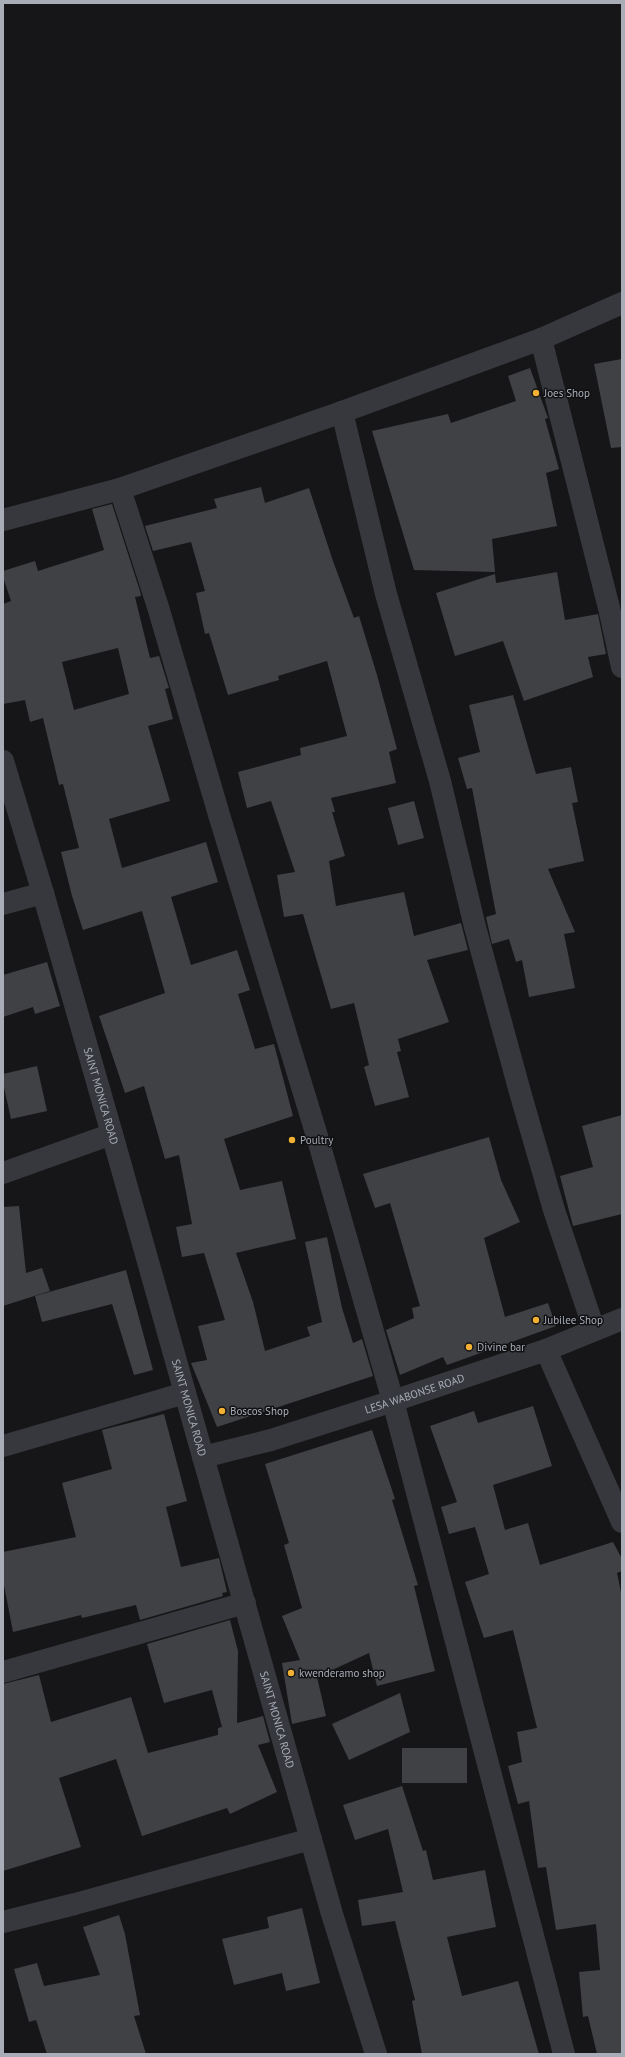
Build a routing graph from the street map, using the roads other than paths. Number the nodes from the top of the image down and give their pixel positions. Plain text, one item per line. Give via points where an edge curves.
1 (622, 303) edge
2 (541, 339) junction
3 (342, 412) junction
4 (120, 489) junction
5 (3, 520) edge
6 (622, 667) edge
7 (3, 762) edge
8 (43, 893) junction
9 (3, 904) edge
10 (112, 1134) junction
11 (3, 1172) edge
12 (622, 1319) edge
13 (594, 1329) junction
14 (546, 1350) junction
15 (185, 1393) junction
16 (393, 1401) junction
17 (3, 1446) edge
18 (203, 1457) junction
19 (622, 1522) edge
20 (244, 1603) junction
21 (3, 1672) edge
22 (311, 1839) junction
23 (3, 1922) edge
24 (376, 2054) edge
25 (564, 2054) edge

1 - 2 street
2 - 3 street
2 - 6 street via 606,593
3 - 4 street
3 - 13 street via 386,594 440,781 475,927 520,1092 554,1210
4 - 5 street
4 - 16 street via 318,1136
7 - 8 street, SAINT MONICA ROAD
8 - 9 street
8 - 10 street, SAINT MONICA ROAD
10 - 11 street
10 - 15 street, SAINT MONICA ROAD
12 - 13 street, LESA WABONSE ROAD
13 - 14 street, LESA WABONSE ROAD
14 - 16 street, LESA WABONSE ROAD
14 - 19 street
15 - 17 street
15 - 18 street, SAINT MONICA ROAD
16 - 18 street, LESA WABONSE ROAD via 271,1440
16 - 25 street
18 - 20 street, SAINT MONICA ROAD
20 - 21 street
20 - 22 street, SAINT MONICA ROAD
22 - 23 street
22 - 24 street, SAINT MONICA ROAD

